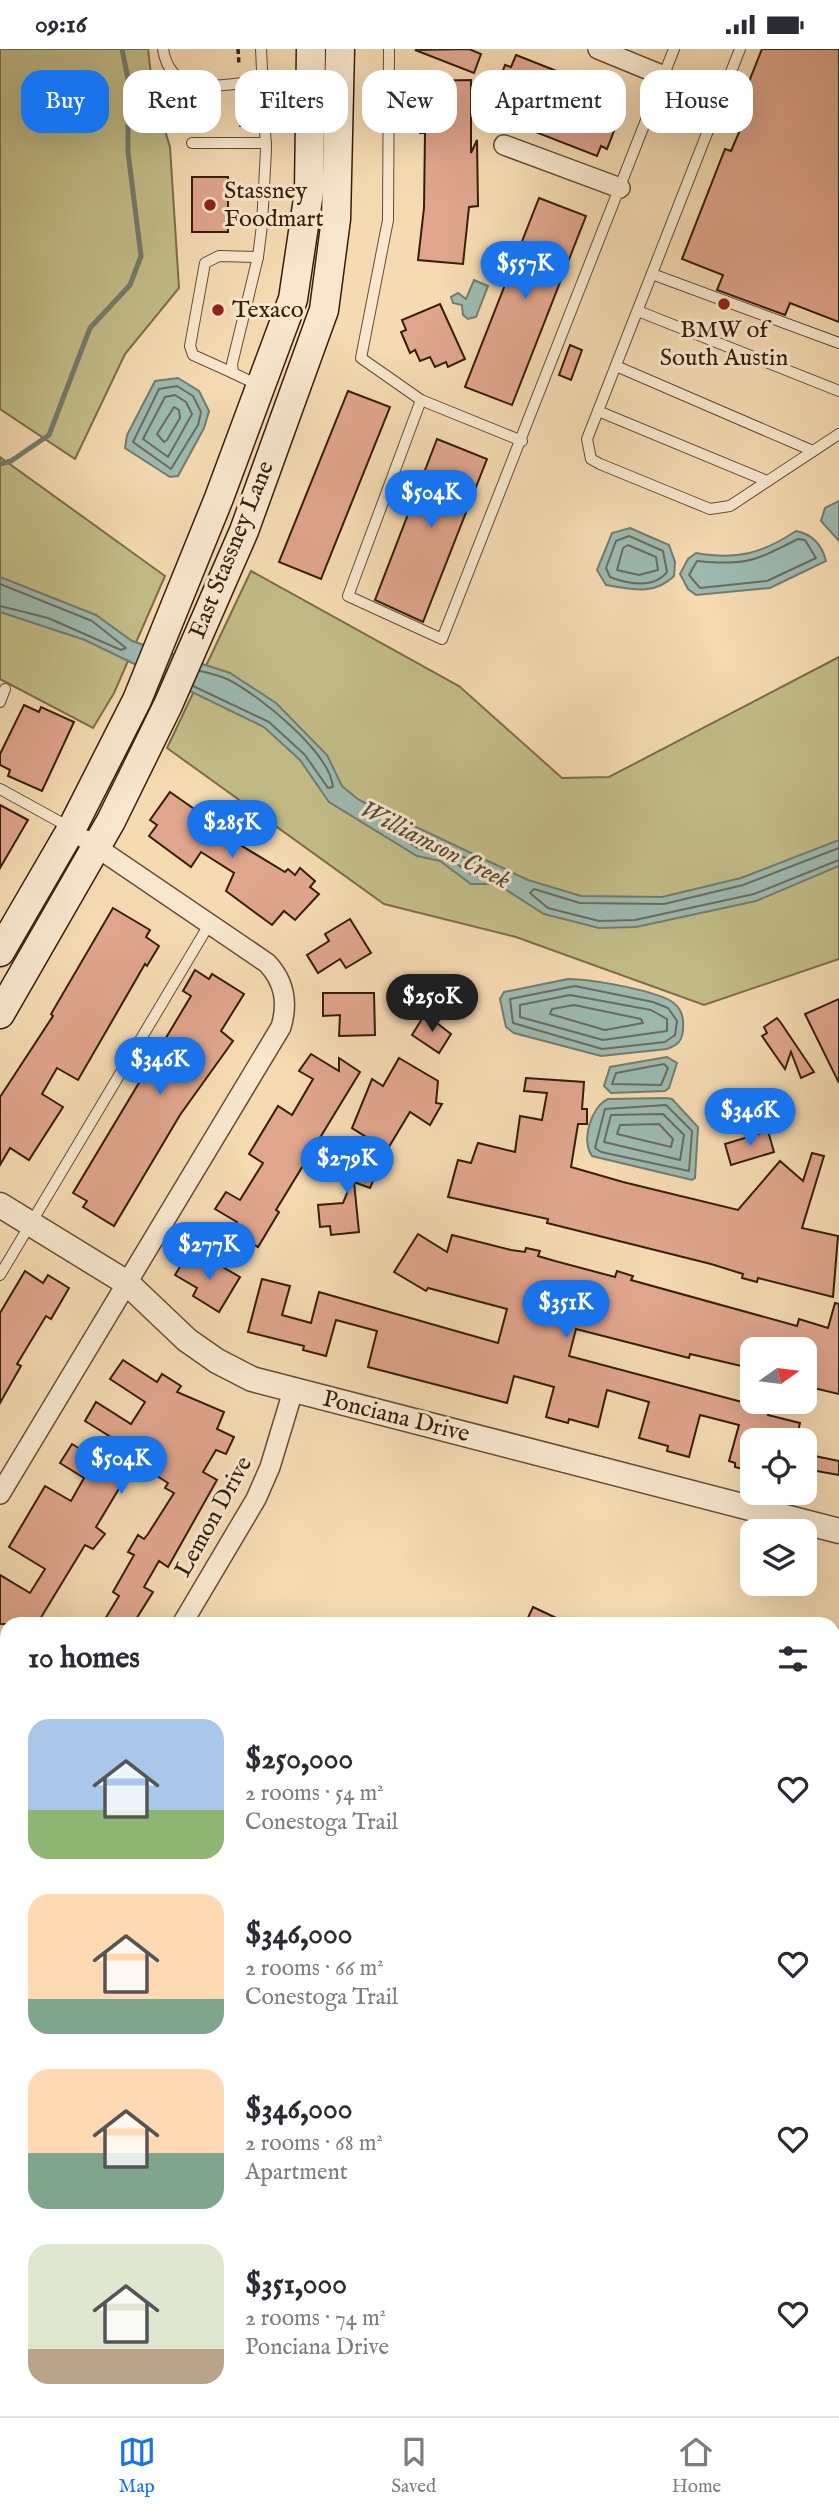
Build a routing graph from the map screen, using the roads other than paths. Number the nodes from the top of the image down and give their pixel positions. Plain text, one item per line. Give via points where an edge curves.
1 (163, 49) edge
2 (261, 49) edge
3 (311, 49) edge
4 (340, 49) edge
5 (389, 49) edge
6 (598, 49) edge
7 (674, 49) edge
8 (740, 49) edge
9 (261, 70) edge
10 (649, 70) edge
11 (666, 70) edge
12 (235, 83) edge
13 (265, 133) edge
14 (642, 133) edge
15 (191, 143) dead end
16 (266, 143) junction
17 (504, 145) dead end
18 (620, 188) junction
19 (258, 257) junction
20 (652, 274) junction
21 (638, 311) junction
22 (839, 343) edge
23 (616, 366) junction
24 (233, 373) junction
25 (260, 387) junction
26 (839, 391) edge
27 (421, 400) junction
28 (291, 402) junction
29 (598, 411) junction
30 (839, 433) edge
31 (522, 441) junction
32 (813, 451) junction
33 (767, 481) junction
34 (5, 689) dead end
35 (0, 702) edge
36 (0, 789) edge
37 (72, 828) junction
38 (96, 848) junction
39 (210, 923) junction
40 (0, 952) edge
41 (0, 1014) edge
42 (0, 1205) edge
43 (31, 1223) junction
44 (0, 1275) edge
45 (127, 1283) junction
46 (293, 1391) junction
47 (0, 1494) edge
48 (839, 1531) edge
49 (186, 1617) edge

1 - 12 lane via 169,68 184,84
2 - 9 lane
3 - 25 main road, East Stassney Lane via 309,193 302,247 293,299
4 - 28 main road, East Stassney Lane via 331,265 324,310
5 - 27 lane via 388,220 361,358
6 - 10 street
7 - 11 lane
8 - 20 lane
13 - 16 lane
14 - 18 lane
15 - 16 lane
16 - 19 lane
17 - 18 street
18 - 31 lane
19 - 24 lane
19 - 24 lane via 219,256 205,263 190,346 193,355
20 - 21 lane
20 - 22 lane
21 - 23 lane
21 - 26 lane
23 - 29 lane
23 - 32 lane
24 - 25 lane
25 - 28 main road
25 - 37 main road, East Stassney Lane via 136,700
27 - 31 lane
27 - 31 lane via 348,596 442,639
28 - 38 main road, East Stassney Lane via 244,531 168,705
29 - 33 lane
29 - 33 lane via 588,448 591,459 612,469 710,509 730,506
30 - 32 lane
32 - 33 lane
34 - 35 lane
36 - 37 lane
37 - 38 street
37 - 40 main road, East Stassney Lane
38 - 39 street
38 - 41 main road, East Stassney Lane
39 - 43 lane
39 - 45 street via 274,970 283,988 285,1014
42 - 43 street, Ponciana Drive
43 - 44 lane
43 - 45 street, Ponciana Drive
45 - 46 street, Ponciana Drive via 187,1340 217,1361 253,1379
45 - 47 street
46 - 48 street, Ponciana Drive
46 - 49 street, Lemon Drive via 271,1468

